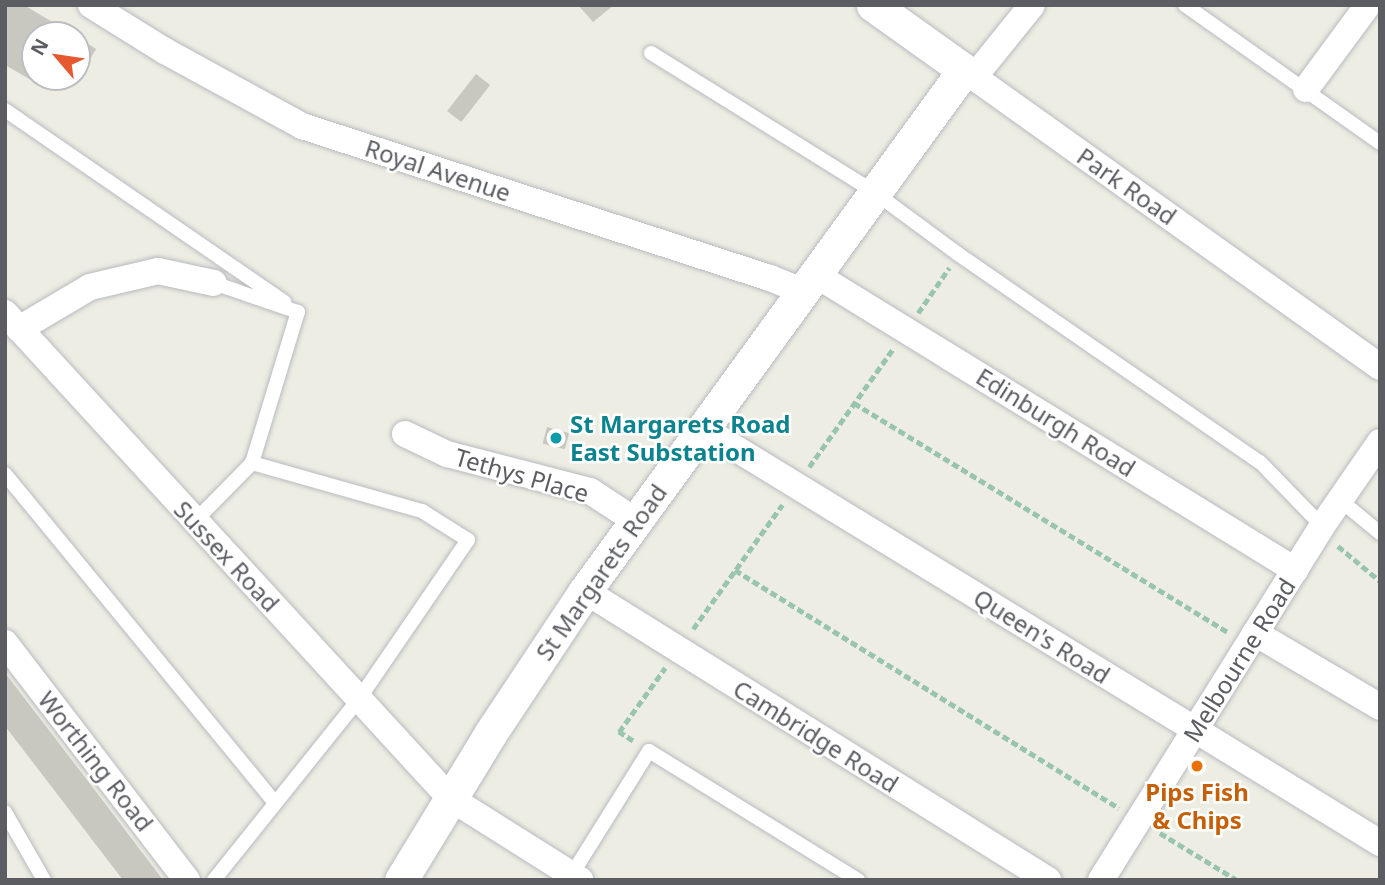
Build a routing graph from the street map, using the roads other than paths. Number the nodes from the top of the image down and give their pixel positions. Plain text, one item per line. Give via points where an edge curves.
1 (91, 5) edge
2 (873, 5) edge
3 (1032, 5) edge
4 (1368, 5) edge
5 (1194, 8) edge
6 (651, 53) dead end
7 (969, 73) junction
8 (1306, 89) junction
9 (5, 110) edge
10 (1380, 143) edge
11 (874, 192) junction
12 (214, 283) joint
13 (810, 283) junction
14 (298, 312) junction
15 (10, 328) edge
16 (1380, 367) edge
17 (704, 429) junction
18 (405, 434) dead end
19 (1380, 442) edge
20 (252, 463) junction
21 (5, 474) edge
22 (1340, 500) junction
23 (195, 521) junction
24 (636, 521) junction
25 (1321, 528) junction
26 (1380, 533) edge
27 (1295, 569) junction
28 (585, 591) junction
29 (1252, 639) junction
30 (5, 643) edge
31 (359, 699) junction
32 (1380, 707) edge
33 (1195, 730) junction
34 (450, 799) junction
35 (275, 803) junction
36 (5, 812) edge
37 (1380, 843) edge
38 (573, 878) edge
39 (44, 880) edge
40 (187, 880) edge
41 (214, 880) edge
42 (401, 880) edge
43 (858, 880) edge
44 (1048, 880) edge
45 (1101, 880) edge

1 - 13 street, Royal Avenue via 164,51 302,126 733,266
2 - 7 street, Park Road
3 - 7 street
4 - 8 street
5 - 8 lane
6 - 11 lane
7 - 11 street, St Margarets Road
7 - 16 street, Park Road
8 - 10 lane
9 - 14 lane
11 - 13 street, St Margarets Road
11 - 25 lane via 1260,462
12 - 14 lane
12 - 15 street via 158,271 90,287
13 - 17 street, St Margarets Road
13 - 27 street, Edinburgh Road
14 - 20 lane
15 - 23 street, Sussex Road
17 - 24 street, St Margarets Road
17 - 33 street, Queen's Road
18 - 24 street, Tethys Place via 447,454 590,491
19 - 22 street, Melbourne Road
20 - 23 lane
20 - 31 lane via 422,511 468,540
21 - 35 lane
22 - 25 street, Melbourne Road
22 - 26 lane
23 - 31 street, Sussex Road
24 - 28 street, St Margarets Road
25 - 27 street, Melbourne Road
27 - 29 street, Melbourne Road
28 - 34 street, St Margarets Road
28 - 44 street, Cambridge Road
29 - 32 street
29 - 33 street, Melbourne Road
30 - 40 street, Worthing Road
31 - 34 street, Sussex Road
31 - 35 lane
33 - 37 street, Queen's Road
33 - 45 street, Melbourne Road
34 - 38 street, Sussex Road
34 - 42 street, St Margarets Road
35 - 41 lane
36 - 39 lane
38 - 43 lane via 649,751

